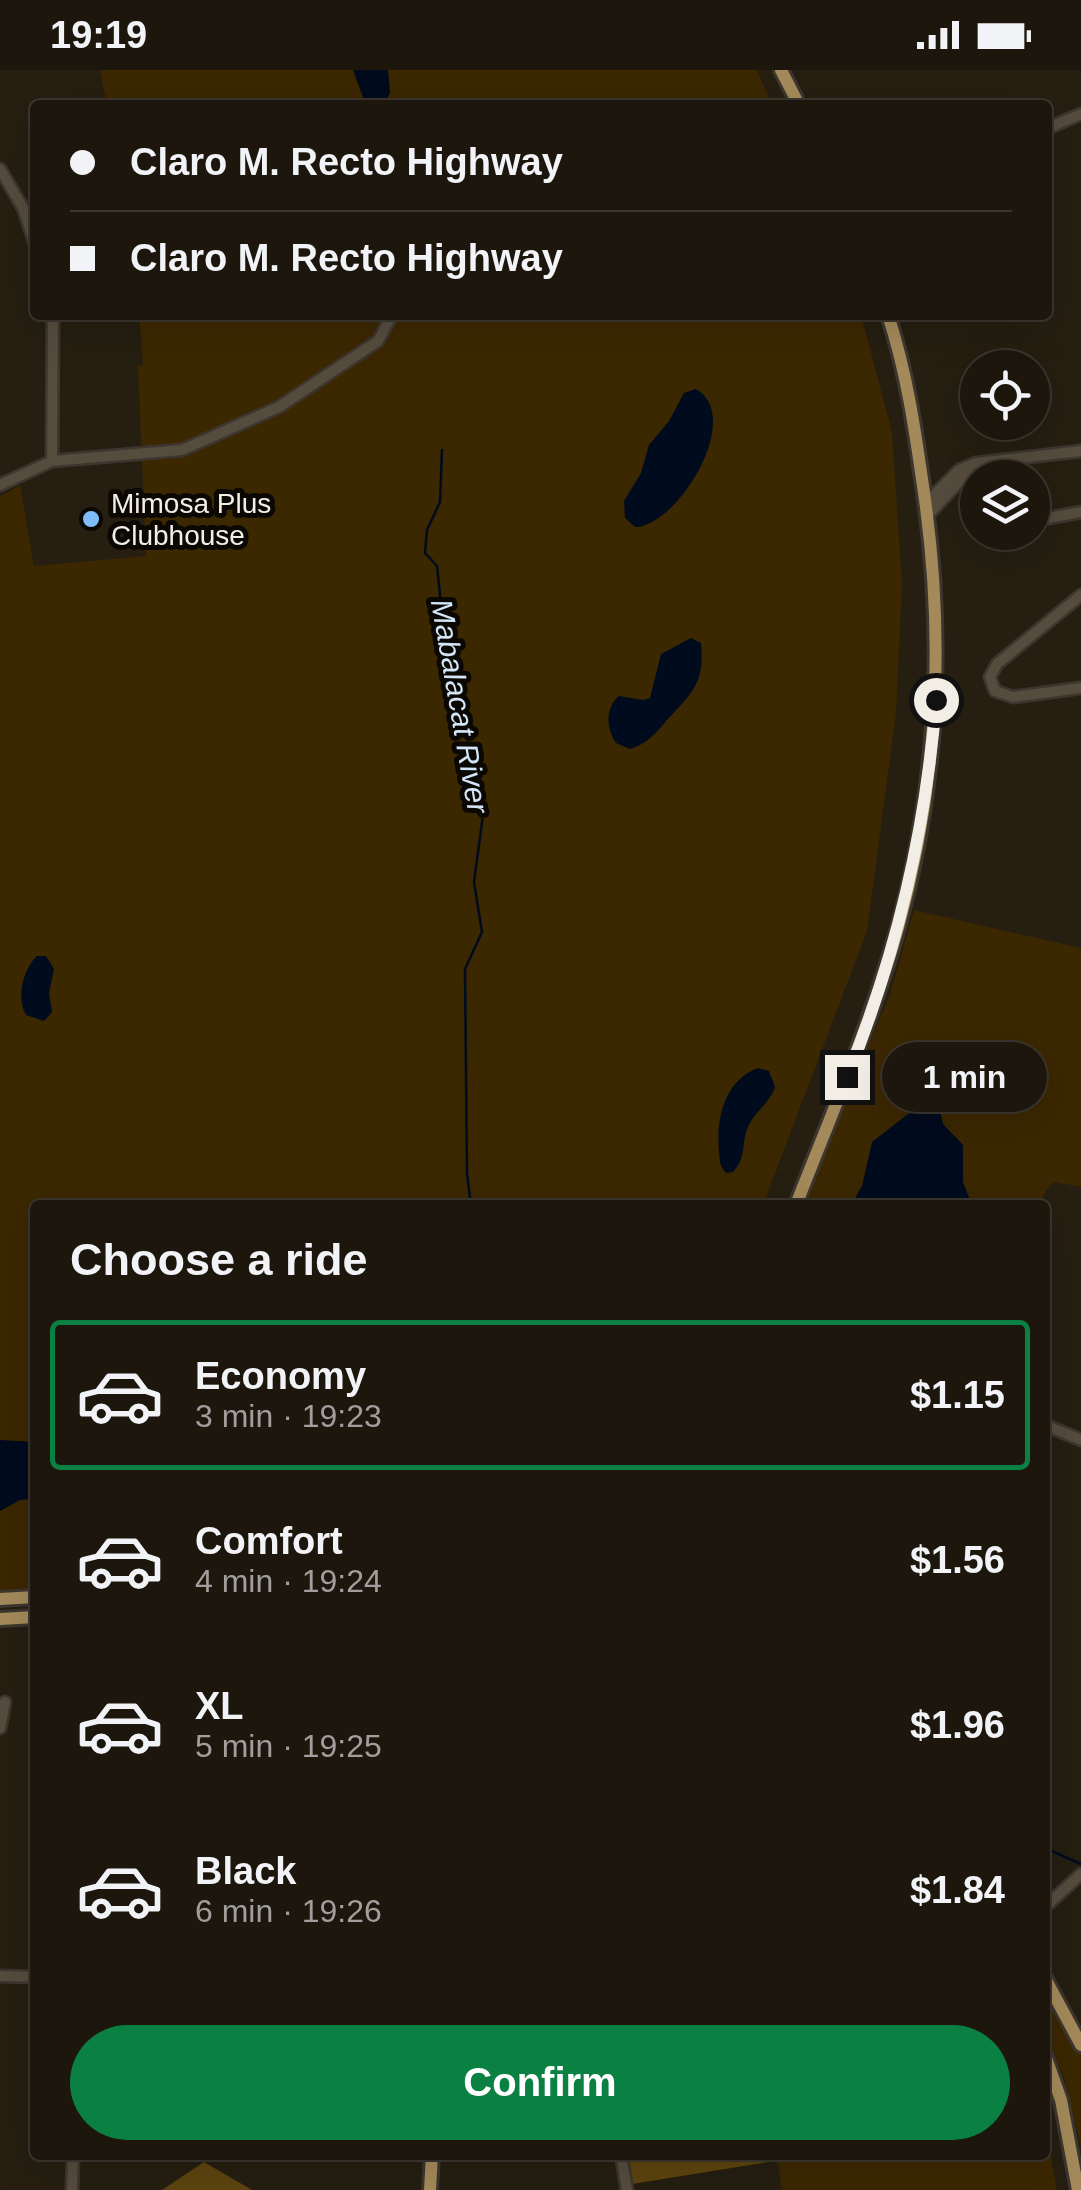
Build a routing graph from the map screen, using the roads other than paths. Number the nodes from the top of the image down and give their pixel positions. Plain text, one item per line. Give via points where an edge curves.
1 (781, 70) edge
2 (797, 100) edge
3 (1081, 114) edge
4 (1052, 126) edge
5 (0, 169) edge
6 (30, 229) edge
7 (53, 320) edge
8 (389, 320) edge
9 (889, 320) edge
10 (1081, 451) edge
11 (52, 461) junction
12 (0, 485) edge
13 (926, 510) junction
14 (1081, 512) edge
15 (1050, 518) edge
16 (1081, 596) edge
17 (1081, 688) edge
18 (798, 1200) edge
19 (1050, 1427) edge
20 (1081, 1440) edge
21 (30, 1597) edge
22 (0, 1599) edge
23 (30, 1617) edge
24 (0, 1619) edge
25 (5, 1702) dead end
26 (0, 1728) edge
27 (1078, 1878) edge
28 (1050, 1903) edge
29 (0, 1976) edge
30 (30, 1977) edge
31 (1050, 1987) edge
32 (1081, 2046) edge
33 (1050, 2070) edge
34 (73, 2160) edge
35 (432, 2160) edge
36 (622, 2160) edge
37 (72, 2190) edge
38 (430, 2190) edge
39 (627, 2190) edge
40 (1078, 2190) edge

1 - 2 main road
3 - 4 street
5 - 6 street
7 - 11 street
8 - 11 street via 378,341 279,407 202,442 182,450
9 - 13 main road via 912,410
10 - 13 street via 958,470
11 - 12 street
13 - 18 main road via 937,672 916,853 868,1025
14 - 15 street
16 - 17 street via 996,664 990,677 995,691 1013,697
19 - 20 street
21 - 22 main road
23 - 24 main road
25 - 26 street
27 - 28 street
29 - 30 street
31 - 32 main road
33 - 40 main road
34 - 37 street
35 - 38 main road
36 - 39 street

